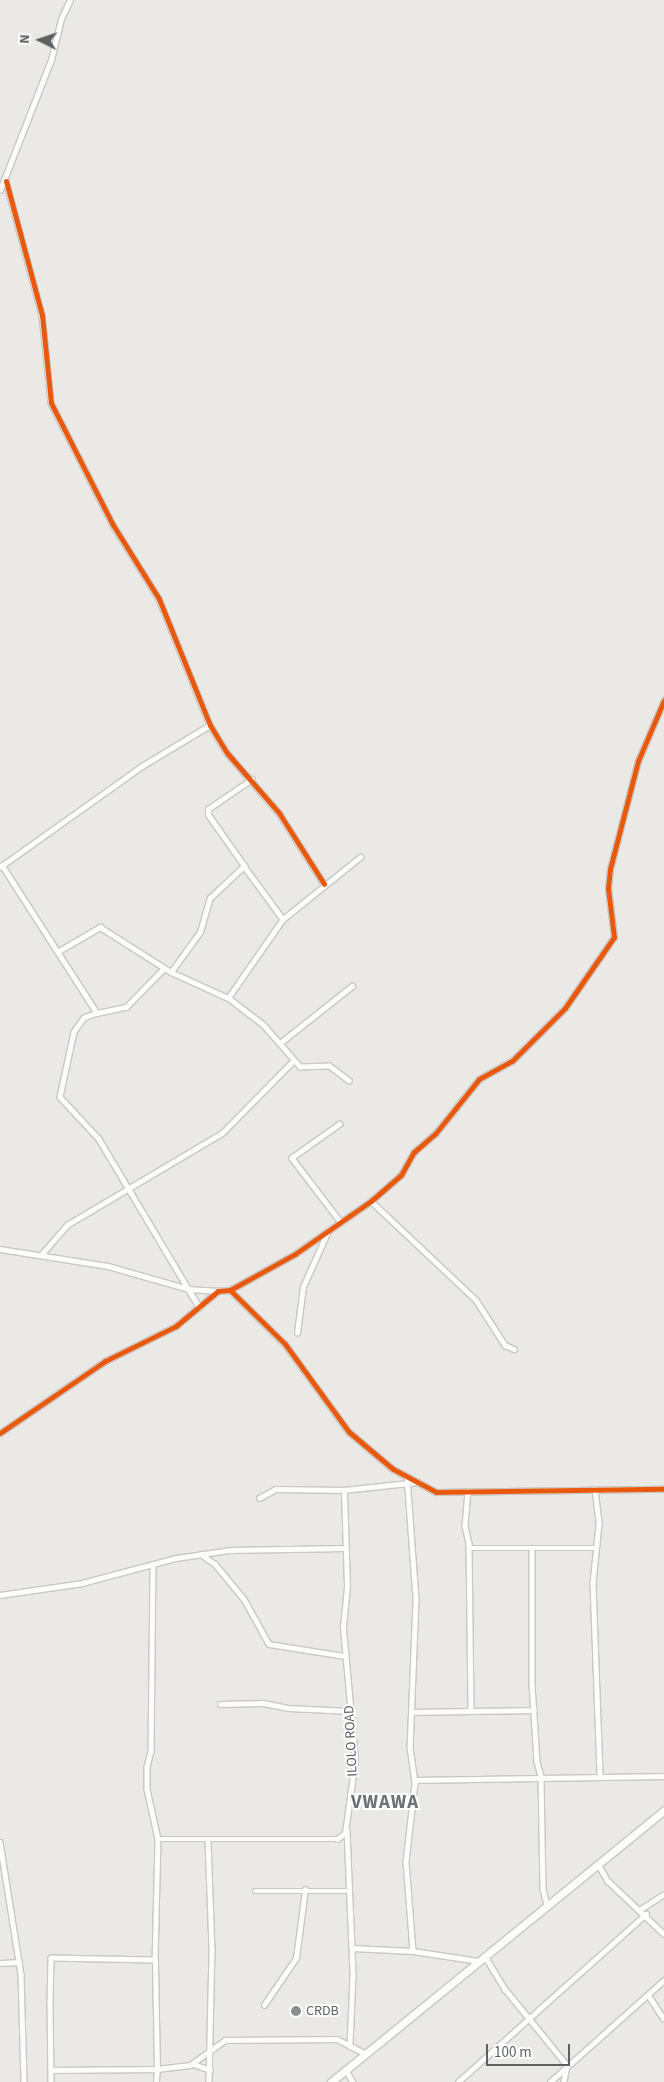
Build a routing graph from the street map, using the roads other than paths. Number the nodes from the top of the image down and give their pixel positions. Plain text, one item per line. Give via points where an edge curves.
1 (70, 0) edge
2 (6, 181) junction
3 (0, 190) edge
4 (664, 700) edge
5 (210, 724) junction
6 (252, 779) junction
7 (360, 857) dead end
8 (1, 866) edge
9 (244, 866) junction
10 (324, 884) junction
11 (284, 919) junction
12 (59, 951) junction
13 (164, 968) junction
14 (171, 972) junction
15 (352, 986) dead end
16 (228, 998) junction
17 (97, 1013) junction
18 (280, 1043) junction
19 (293, 1061) junction
20 (349, 1081) dead end
21 (340, 1124) dead end
22 (126, 1186) junction
23 (371, 1200) junction
24 (340, 1221) junction
25 (328, 1230) junction
26 (0, 1249) edge
27 (41, 1255) junction
28 (189, 1289) junction
29 (230, 1290) junction
30 (218, 1291) junction
31 (199, 1307) junction
32 (297, 1333) dead end
33 (514, 1349) dead end
34 (0, 1433) edge
35 (407, 1476) junction
36 (418, 1482) junction
37 (407, 1484) junction
38 (595, 1489) junction
39 (664, 1489) edge
40 (344, 1490) junction
41 (468, 1491) junction
42 (259, 1498) dead end
43 (346, 1548) junction
44 (469, 1548) junction
45 (596, 1548) junction
46 (532, 1549) junction
47 (201, 1554) junction
48 (153, 1564) junction
49 (0, 1595) edge
50 (345, 1656) junction
51 (220, 1704) dead end
52 (472, 1710) junction
53 (534, 1710) junction
54 (351, 1711) junction
55 (411, 1712) junction
56 (541, 1776) junction
57 (600, 1776) junction
58 (664, 1776) edge
59 (415, 1780) junction
60 (664, 1810) edge
61 (347, 1826) junction
62 (158, 1839) junction
63 (208, 1840) junction
64 (0, 1842) edge
65 (598, 1864) junction
66 (305, 1890) junction
67 (255, 1891) dead end
68 (348, 1891) junction
69 (664, 1894) edge
70 (547, 1905) junction
71 (641, 1909) junction
72 (646, 1914) junction
73 (664, 1934) edge
74 (352, 1948) junction
75 (413, 1951) junction
76 (485, 1956) junction
77 (155, 1960) junction
78 (19, 1962) junction
79 (478, 1962) junction
80 (0, 1963) edge
81 (664, 1980) edge
82 (649, 1996) junction
83 (264, 2005) dead end
84 (528, 2019) junction
85 (664, 2019) edge
86 (350, 2046) junction
87 (211, 2049) junction
88 (366, 2054) junction
89 (193, 2064) junction
90 (567, 2065) junction
91 (157, 2068) junction
92 (51, 2070) junction
93 (210, 2070) junction
94 (346, 2070) junction
95 (24, 2082) edge
96 (51, 2082) edge
97 (156, 2082) edge
98 (209, 2082) edge
99 (332, 2082) edge
100 (353, 2082) edge
101 (458, 2082) edge
102 (550, 2082) edge
103 (564, 2082) edge

1 - 2 street
2 - 3 street
2 - 5 street via 42,315 51,403 113,525 159,599
4 - 23 street via 638,760 610,869 608,888 614,937 565,1008 512,1061 479,1078 435,1134 414,1152 401,1175
5 - 6 street via 227,753
5 - 8 street via 142,766
6 - 9 street via 207,812
6 - 10 street via 279,812
7 - 10 street
8 - 12 street
9 - 11 street
9 - 14 street via 210,898 200,932
10 - 11 street
11 - 16 street
12 - 13 street via 100,927
12 - 17 street
13 - 14 street
13 - 17 street via 126,1007
14 - 16 street
15 - 18 street
16 - 18 street
17 - 22 street via 84,1018 74,1032 60,1097 99,1139
18 - 19 street
19 - 20 street via 306,1068 329,1066
19 - 22 street via 222,1133
21 - 24 street via 292,1158
22 - 27 street via 67,1225
22 - 28 street
23 - 24 street
23 - 33 street via 476,1300 505,1345
24 - 25 street
25 - 29 street
25 - 32 street via 303,1287
26 - 27 street
27 - 28 street via 108,1266
28 - 30 street
28 - 31 street
29 - 30 street
29 - 35 street via 285,1344 349,1432
30 - 31 street
31 - 34 street via 176,1326 105,1361
35 - 36 street
35 - 37 street
36 - 37 street
36 - 41 street via 436,1492
37 - 40 street
37 - 55 street via 416,1600
38 - 39 street
38 - 41 street
38 - 45 street via 599,1524
40 - 42 street via 276,1489
40 - 43 street, ILOLO ROAD
41 - 44 street via 465,1526
43 - 47 street via 249,1548
43 - 50 street, ILOLO ROAD
44 - 46 street
44 - 52 street
45 - 46 street
45 - 57 street via 592,1583
46 - 53 street
47 - 48 street
47 - 50 street via 215,1564 244,1599 268,1644
48 - 49 street via 82,1583
48 - 62 street via 151,1751 147,1789
50 - 54 street, ILOLO ROAD
51 - 54 street via 263,1702 288,1708
52 - 53 street
52 - 55 street
53 - 56 street
54 - 61 street, ILOLO ROAD via 356,1760
55 - 59 street
56 - 57 street
56 - 59 street
56 - 70 street via 541,1850
57 - 58 street
59 - 75 street via 406,1862
60 - 65 street
61 - 63 street via 337,1839
61 - 68 street, ILOLO ROAD
62 - 63 street
62 - 77 street
63 - 87 street
64 - 78 street
65 - 70 street
65 - 71 street via 608,1881
66 - 67 street
66 - 68 street
66 - 83 street via 296,1958
68 - 74 street, ILOLO ROAD
69 - 71 street
70 - 76 street
71 - 72 street
72 - 73 street
72 - 84 street
74 - 75 street
74 - 86 street, ILOLO ROAD
75 - 79 street
76 - 79 street
76 - 84 street
77 - 91 street
77 - 92 street via 51,1958
78 - 80 street
78 - 95 street
79 - 88 street
81 - 82 street
82 - 85 street
82 - 90 street
84 - 90 street
84 - 101 street
86 - 87 street via 337,2039 254,2038 225,2040
86 - 88 street
87 - 89 street
87 - 93 street
88 - 94 street
89 - 91 street
89 - 93 street
90 - 102 street
90 - 103 street
91 - 92 street
91 - 97 street
92 - 96 street
93 - 98 street
94 - 99 street
94 - 100 street

